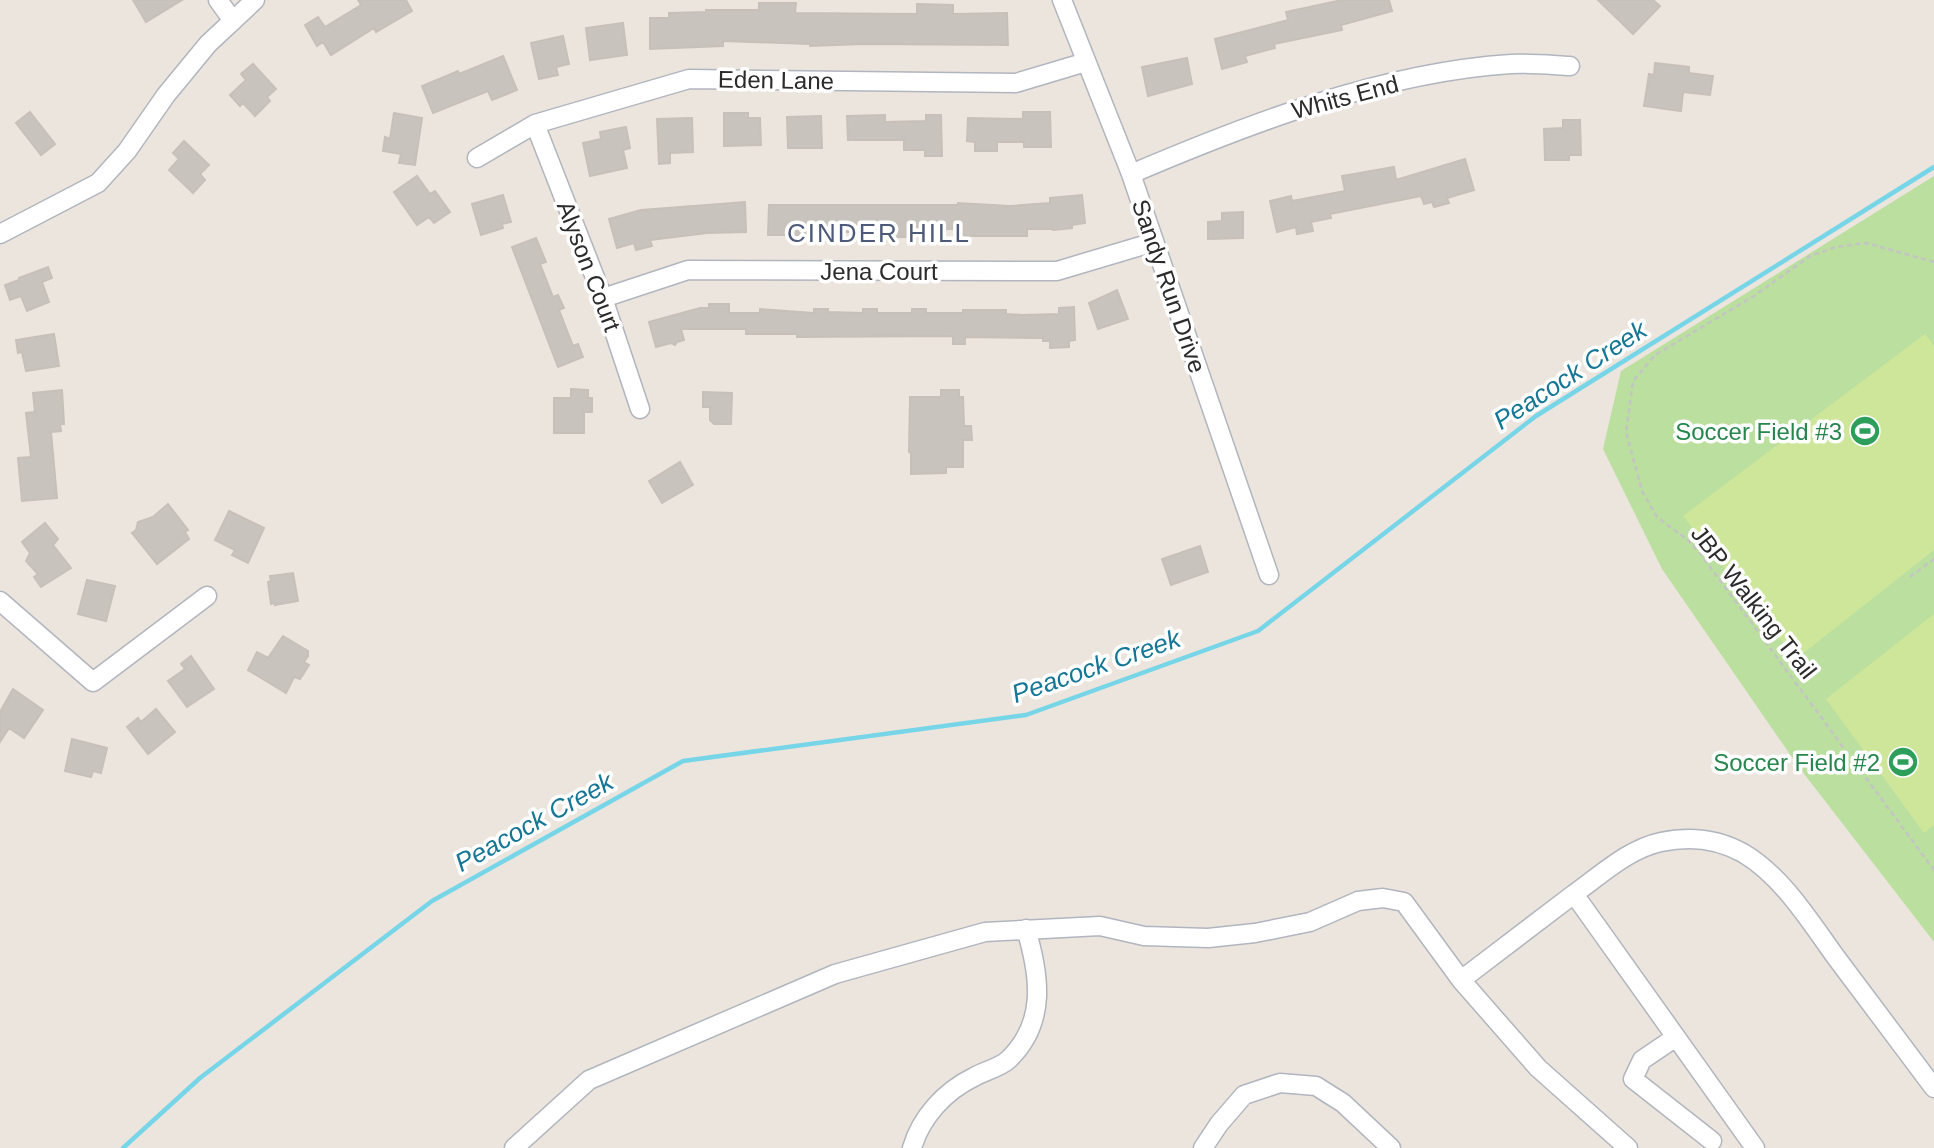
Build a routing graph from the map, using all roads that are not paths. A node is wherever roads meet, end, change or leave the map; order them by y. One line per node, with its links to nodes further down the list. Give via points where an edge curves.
1 (218, 0): 4 (street)
2 (255, 0): 4 (street)
3 (1062, 0): 5 (street, Sandy Run Drive)
4 (233, 21): 10 (street, via 208,44 98,183)
5 (1086, 62): 7 (street, Eden Lane, via 1016,83 689,79); 9 (street, Sandy Run Drive)
6 (1570, 66): 9 (street, Whits End, via 1465,68 1398,82 1220,136)
7 (535, 124): 8 (street, Eden Lane); 12 (street, Alyson Court)
8 (478, 158)
9 (1131, 174): 11 (street, Sandy Run Drive)
10 (0, 234)
11 (1154, 242): 12 (street, Jena Court, via 1057,271 688,270); 14 (street, Sandy Run Drive)
12 (603, 298): 13 (street, Alyson Court)
13 (640, 409)
14 (1269, 575)
15 (208, 596): 16 (street, via 93,682)
16 (0, 601)
17 (1574, 894): 19 (street); 20 (street); 21 (street, via 1638,850 1660,843 1688,839 1718,842 1744,854 1771,874 1804,914)
18 (1026, 929): 19 (street, via 1100,926 1144,936 1208,938 1310,922 1359,901 1383,898 1404,902); 23 (street, via 985,932 822,979 589,1080); 24 (street, via 1039,994 1028,1033 1007,1061 970,1078 938,1102 917,1131)
19 (1461, 980): 27 (street, via 1538,1068)
20 (1676, 1037): 22 (street, via 1643,1060 1633,1079); 28 (street)
21 (1934, 1088)
22 (1712, 1142)
23 (514, 1148)
24 (912, 1148)
25 (1203, 1148): 26 (street, via 1244,1095 1280,1083 1316,1086 1343,1103)
26 (1391, 1148)
27 (1628, 1148)
28 (1755, 1148)

